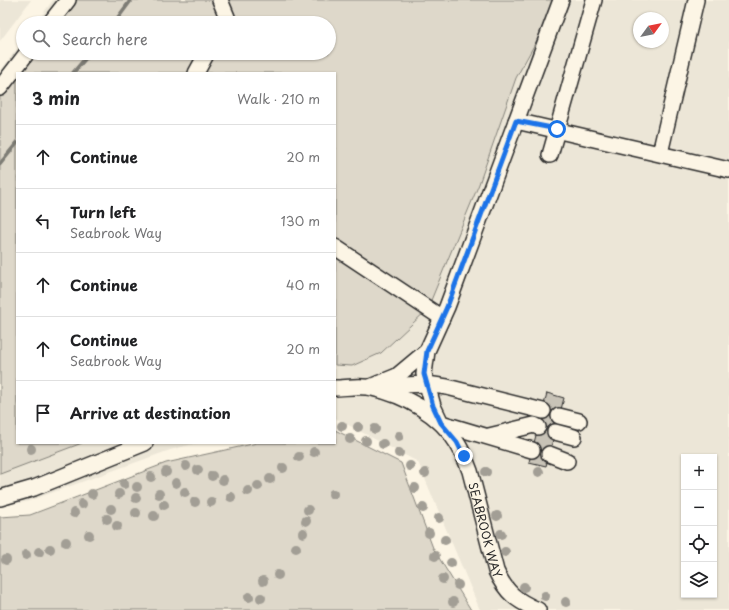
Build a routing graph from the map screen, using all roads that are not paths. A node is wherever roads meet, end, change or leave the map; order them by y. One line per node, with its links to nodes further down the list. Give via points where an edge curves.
1 (68, 0): 6 (street)
2 (220, 0): 7 (street)
3 (561, 0): 12 (street, SEABROOK WAY)
4 (594, 0): 13 (street)
5 (696, 0): 14 (street)
6 (55, 16)
7 (227, 16)
8 (22, 60): 11 (street)
9 (203, 60): 10 (street)
10 (197, 72)
11 (0, 88)
12 (516, 121): 13 (street); 18 (street, SEABROOK WAY)
13 (557, 129): 14 (street); 15 (street)
14 (660, 154): 16 (street)
15 (550, 155)
16 (729, 170)
17 (336, 248): 18 (street)
18 (442, 318): 19 (street, SEABROOK WAY)
19 (427, 351): 20 (street, via 424,374); 21 (street, SEABROOK WAY, via 397,376)
20 (427, 384): 21 (street); 23 (street); 26 (street)
21 (370, 387): 22 (street, SEABROOK WAY); 26 (street, SEABROOK WAY, via 402,398)
22 (336, 388)
23 (543, 411)
24 (559, 416): 25 (street)
25 (579, 421)
26 (441, 423): 29 (street); 36 (street, SEABROOK WAY, via 457,442 470,471 501,582 514,597)
27 (538, 427): 29 (street, via 534,425)
28 (555, 432): 30 (street)
29 (486, 437): 32 (street)
30 (574, 437)
31 (143, 444): 35 (street, via 34,488)
32 (532, 450)
33 (549, 454): 34 (street)
34 (567, 460)
35 (0, 498)
36 (538, 610)

